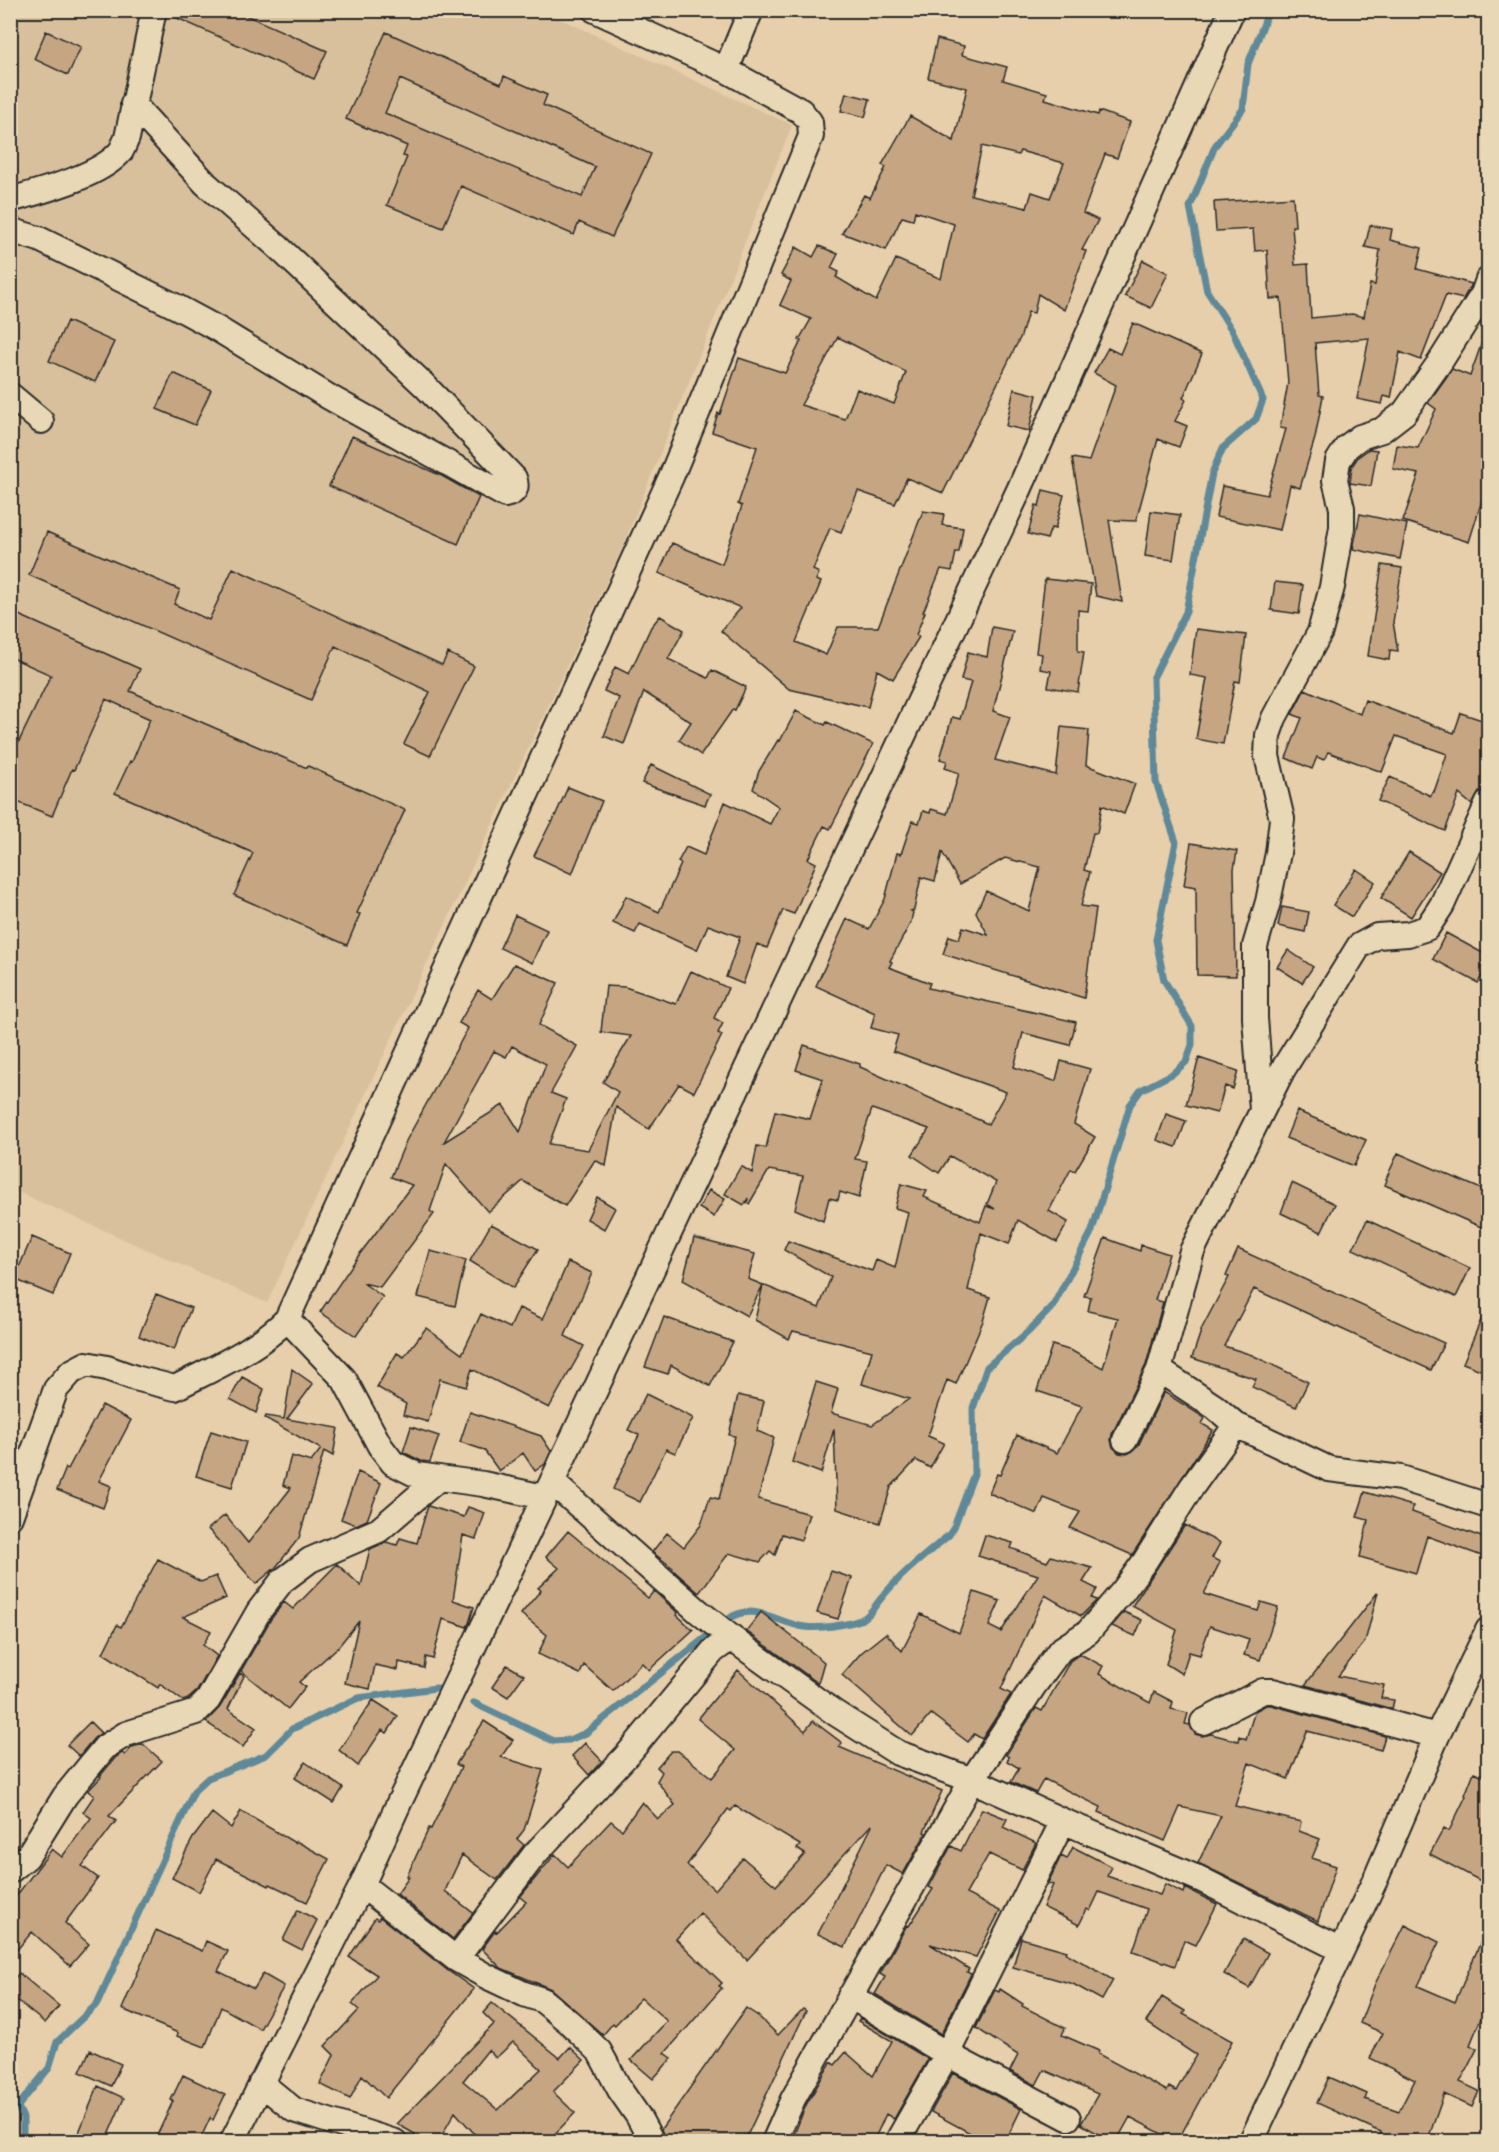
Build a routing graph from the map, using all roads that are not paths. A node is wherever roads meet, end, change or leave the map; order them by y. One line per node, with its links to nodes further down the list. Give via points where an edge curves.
1 (154, 10): 6 (street)
2 (595, 10): 5 (street)
3 (751, 10): 5 (street)
4 (1232, 10): 19 (street, via 1019,490)
5 (726, 70): 14 (street, via 801,111 810,122 811,136 671,477)
6 (133, 104): 7 (street, via 121,151 103,165 57,186); 8 (street, via 206,184 424,385 514,478 516,490 505,495 177,307 39,239)
7 (10, 200)
8 (10, 230)
9 (1488, 280): 13 (street, via 1483,294 1404,413 1382,430 1360,437 1338,461 1335,480 1342,527 1332,586 1320,632 1268,735 1267,756 1282,819 1268,903 1255,946 1255,1017)
10 (10, 395): 11 (street)
11 (41, 422)
12 (1488, 803): 13 (street, via 1442,905 1427,928 1377,936 1359,946)
13 (1262, 1110): 15 (street, via 1192,1251)
14 (287, 1319): 18 (street, via 345,1379 393,1463 417,1474); 21 (street, via 243,1352 175,1388 86,1364 71,1372 56,1389)
15 (1159, 1370): 16 (street); 17 (street)
16 (1236, 1425): 20 (street, via 1329,1469 1401,1478); 26 (street, via 1122,1591 1088,1632 1060,1650)
17 (1125, 1440)
18 (439, 1478): 19 (street); 28 (street, via 379,1530 310,1560 282,1581 259,1611 208,1700 196,1712 126,1734 105,1746 65,1796 27,1857)
19 (548, 1490): 23 (street); 29 (street)
20 (1488, 1506)
21 (10, 1517)
22 (1488, 1630): 25 (street)
23 (732, 1637): 26 (street, via 835,1713 898,1753); 31 (street, via 713,1651 627,1754 535,1854)
24 (1203, 1722): 25 (street, via 1263,1691 1273,1691)
25 (1437, 1736): 30 (street)
26 (972, 1780): 27 (street); 32 (street)
27 (1063, 1821): 30 (street, via 1202,1880); 33 (street)
28 (10, 1871)
29 (362, 1885): 31 (street); 34 (street)
30 (1342, 1950): 41 (street)
31 (456, 1959): 38 (street, via 524,1995 543,2000 569,2022 599,2051)
32 (850, 1996): 33 (street); 39 (street, via 793,2099)
33 (947, 2054): 35 (street); 40 (street)
34 (261, 2083): 36 (street); 37 (street, via 294,2110)
35 (1068, 2118)
36 (232, 2142)
37 (395, 2142)
38 (652, 2142)
39 (774, 2142)
40 (897, 2142)
41 (1251, 2142)

